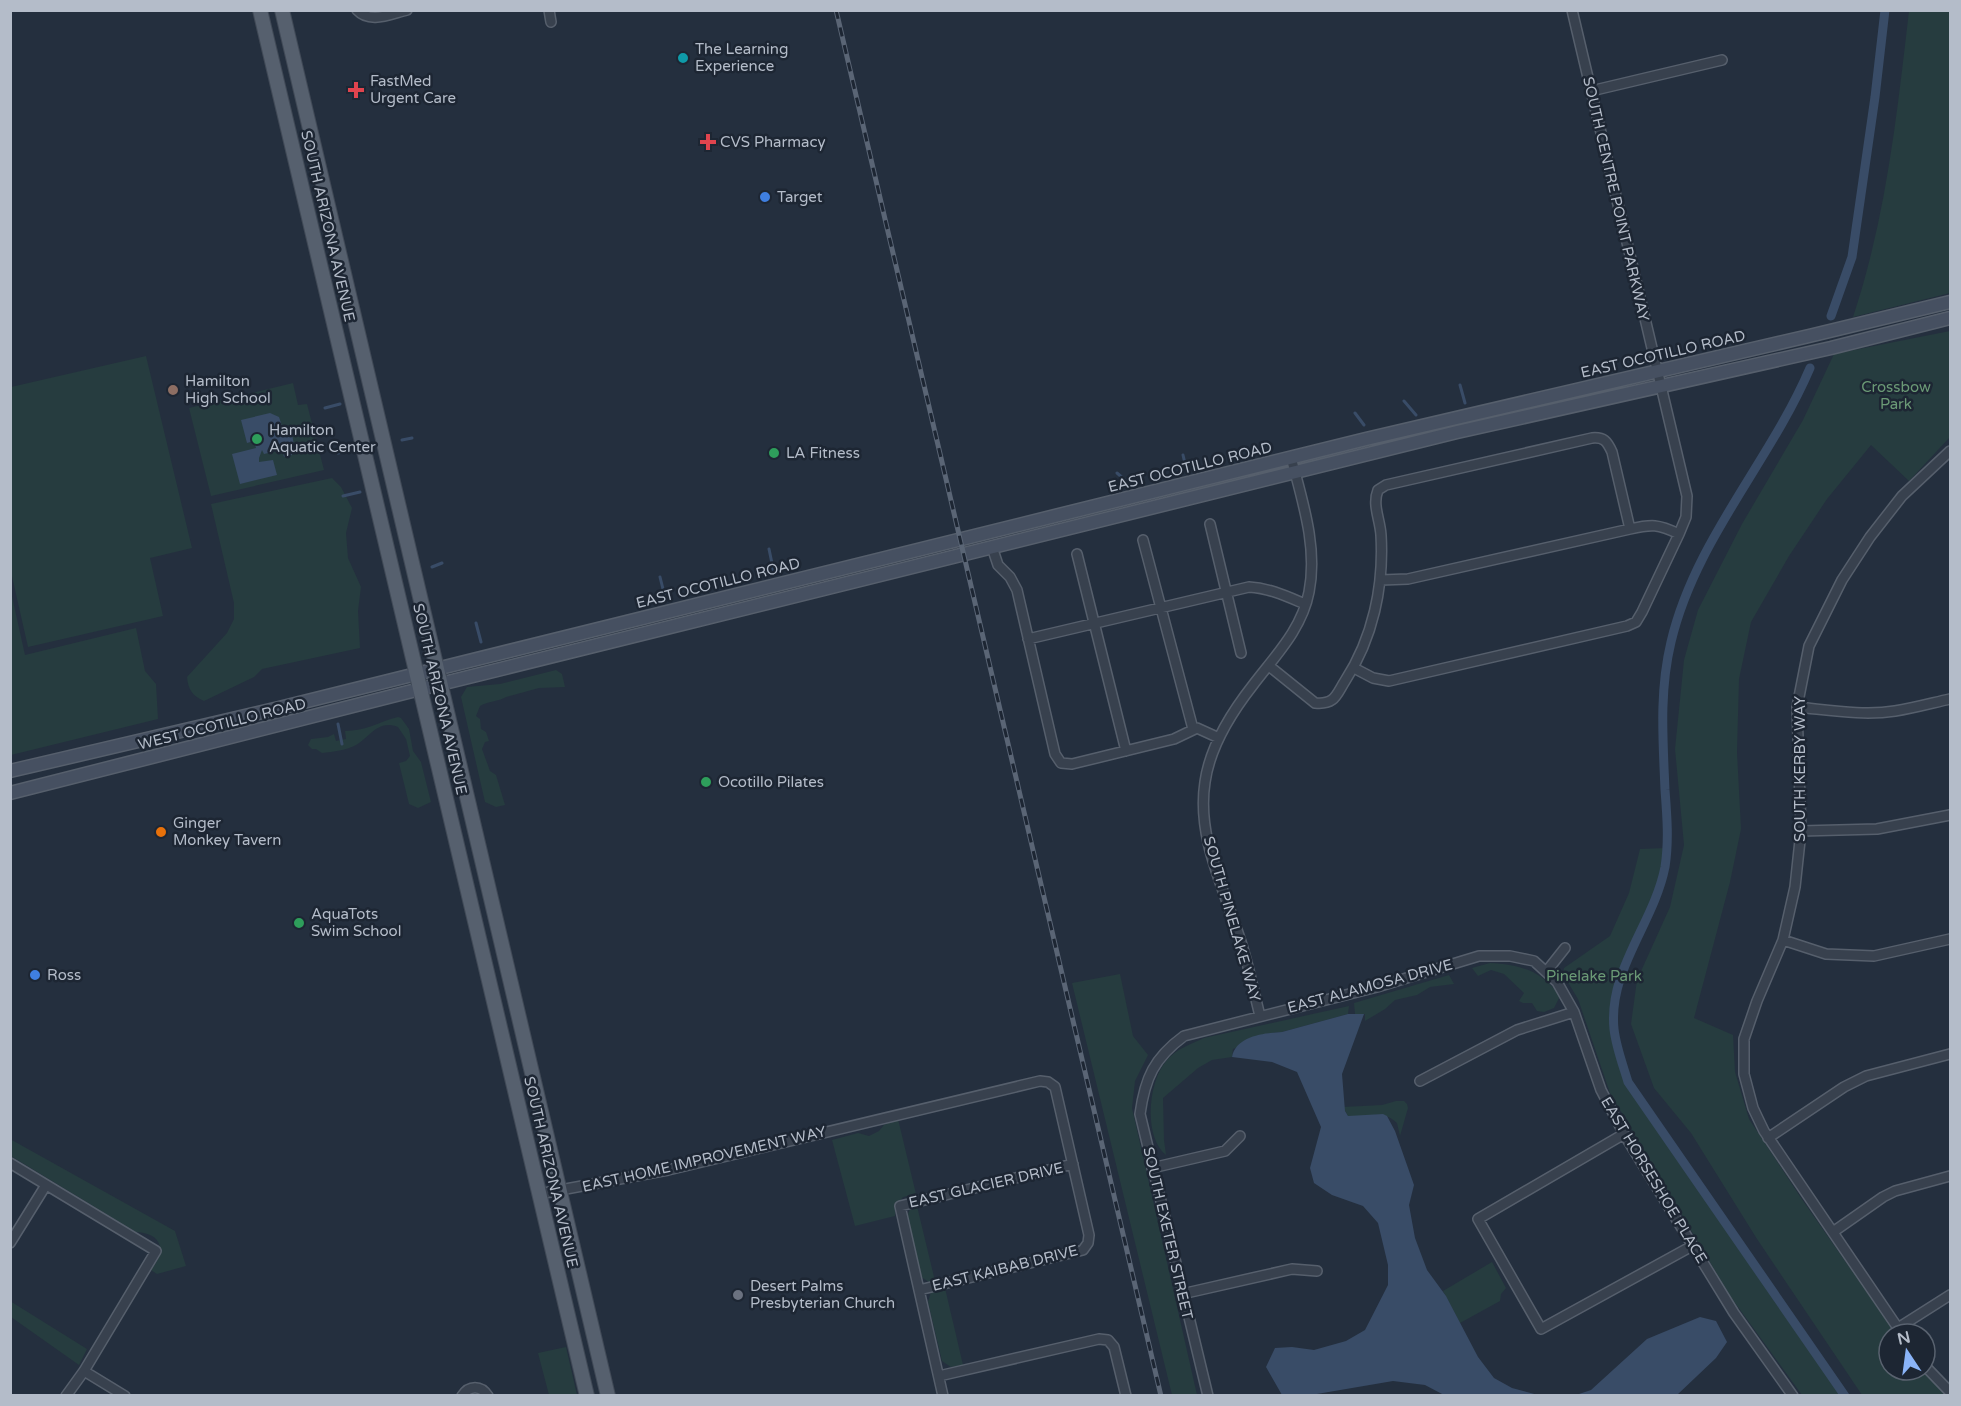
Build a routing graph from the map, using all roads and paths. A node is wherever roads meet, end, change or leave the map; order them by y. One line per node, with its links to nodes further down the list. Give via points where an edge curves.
1 (260, 10): 35 (main road, SOUTH ARIZONA AVENUE)
2 (282, 10): 33 (main road, SOUTH ARIZONA AVENUE)
3 (407, 10): 6 (street, via 372,18)
4 (549, 10): 7 (street)
5 (1572, 10): 9 (street, SOUTH CENTRE POINT PARKWAY)
6 (360, 13)
7 (551, 22)
8 (1722, 60): 9 (street)
9 (1591, 91): 12 (street, SOUTH CENTRE POINT PARKWAY)
10 (1950, 302): 12 (main road, EAST OCOTILLO ROAD)
11 (1950, 318): 13 (main road, EAST OCOTILLO ROAD)
12 (1657, 371): 13 (street, SOUTH CENTRE POINT PARKWAY); 15 (main road, EAST OCOTILLO ROAD)
13 (1660, 387): 16 (main road, EAST OCOTILLO ROAD); 19 (street, SOUTH CENTRE POINT PARKWAY, via 1687,495 1686,517)
14 (1950, 451): 39 (street, SOUTH KERBY WAY, via 1902,496 1852,564 1809,646)
15 (1291, 457): 16 (street, SOUTH PINELAKE WAY); 27 (main road, EAST OCOTILLO ROAD)
16 (1295, 473): 21 (main road, EAST OCOTILLO ROAD); 25 (street, SOUTH PINELAKE WAY, via 1310,543 1309,592)
17 (1210, 524): 24 (street)
18 (1630, 529): 19 (street, via 1649,524); 23 (street, via 1407,579); 23 (street, via 1612,452 1607,442 1592,438 1378,490 1375,497 1381,533)
19 (1679, 534): 34 (street, SOUTH CENTRE POINT PARKWAY, via 1642,612 1636,622 1627,626 1389,681)
20 (1143, 540): 26 (street)
21 (992, 547): 29 (main road, EAST OCOTILLO ROAD); 30 (street, via 998,565 1015,584)
22 (1077, 554): 28 (street)
23 (1381, 580): 34 (street, via 1371,625)
24 (1226, 591): 25 (street, via 1262,587); 26 (street); 31 (street)
25 (1305, 604): 32 (street, SOUTH PINELAKE WAY, via 1292,633)
26 (1160, 607): 28 (street); 40 (street)
27 (648, 615): 29 (main road); 33 (main road, EAST OCOTILLO ROAD)
28 (1095, 624): 30 (street); 42 (street)
29 (651, 631): 36 (main road, EAST OCOTILLO ROAD)
30 (1028, 639): 42 (street, via 1059,760 1067,765)
31 (1241, 653)
32 (1269, 666): 34 (street, via 1316,703 1324,704 1335,698); 41 (street, SOUTH PINELAKE WAY)
33 (438, 668): 35 (main road, WEST OCOTILLO ROAD); 36 (main road, SOUTH ARIZONA AVENUE)
34 (1354, 668)
35 (417, 674): 37 (main road, SOUTH ARIZONA AVENUE); 43 (main road, WEST OCOTILLO ROAD)
36 (441, 684): 37 (main road, WEST OCOTILLO ROAD); 65 (main road, SOUTH ARIZONA AVENUE)
37 (420, 689): 44 (main road, WEST OCOTILLO ROAD); 66 (main road, SOUTH ARIZONA AVENUE)
38 (1950, 699): 39 (street, via 1872,713)
39 (1797, 706): 46 (street, SOUTH KERBY WAY)
40 (1192, 729): 41 (street, via 1200,728); 42 (street, via 1174,739)
41 (1219, 738): 53 (street, SOUTH PINELAKE WAY, via 1205,782 1207,838 1242,945)
42 (1126, 751)
43 (10, 771)
44 (10, 793)
45 (1950, 815): 46 (street, via 1877,829)
46 (1802, 831): 48 (street, SOUTH KERBY WAY)
47 (1950, 939): 48 (street, via 1874,956 1826,954)
48 (1783, 940): 59 (street, SOUTH KERBY WAY, via 1744,1039 1744,1074 1753,1108)
49 (1565, 948): 51 (street)
50 (1534, 961): 51 (street, EAST HORSESHOE PLACE); 53 (street, EAST ALAMOSA DRIVE, via 1479,956)
51 (1546, 972): 52 (street, EAST HORSESHOE PLACE, via 1557,982)
52 (1574, 1012): 56 (street, via 1517,1030); 57 (street, EAST HORSESHOE PLACE, via 1601,1090)
53 (1260, 1016): 55 (street, EAST ALAMOSA DRIVE, via 1184,1036 1167,1048)
54 (1950, 1054): 59 (street, via 1866,1076)
55 (1151, 1070): 62 (street, SOUTH EXETER STREET, via 1140,1114)
56 (1420, 1081)
57 (1624, 1134): 69 (street, EAST HORSESHOE PLACE); 69 (street, via 1478,1219 1541,1329)
58 (1240, 1136): 62 (street, via 1225,1151)
59 (1768, 1138): 67 (street, SOUTH KERBY WAY)
60 (10, 1164): 64 (street)
61 (1073, 1164): 65 (street, EAST HOME IMPROVEMENT WAY, via 1055,1087 1041,1081 668,1170); 71 (street, EAST KAIBAB DRIVE, via 1089,1235 1083,1250); 71 (street, EAST GLACIER DRIVE, via 900,1206)
62 (1152, 1168): 72 (street, SOUTH EXETER STREET)
63 (1950, 1176): 67 (street, via 1895,1191)
64 (46, 1185): 68 (street); 76 (street, via 156,1251)
65 (560, 1190): 66 (street, EAST HOME IMPROVEMENT WAY); 83 (main road, SOUTH ARIZONA AVENUE)
66 (539, 1194): 82 (main road, SOUTH ARIZONA AVENUE)
67 (1833, 1232): 74 (street, SOUTH KERBY WAY)
68 (10, 1243)
69 (1692, 1246): 87 (street, EAST HORSESHOE PLACE)
70 (1317, 1271): 72 (street, via 1292,1269)
71 (919, 1290): 77 (street)
72 (1182, 1294): 86 (street, SOUTH EXETER STREET)
73 (1950, 1295): 75 (street)
74 (1894, 1322)
75 (1912, 1322)
76 (84, 1371): 78 (street); 79 (street)
77 (939, 1376): 84 (street); 85 (street, via 1108,1340 1114,1347)
78 (66, 1395)
79 (125, 1395)
80 (462, 1395): 81 (street, via 476,1387)
81 (488, 1395)
82 (587, 1395)
83 (608, 1395)
84 (944, 1395)
85 (1126, 1395)
86 (1208, 1395)
87 (1790, 1395)

